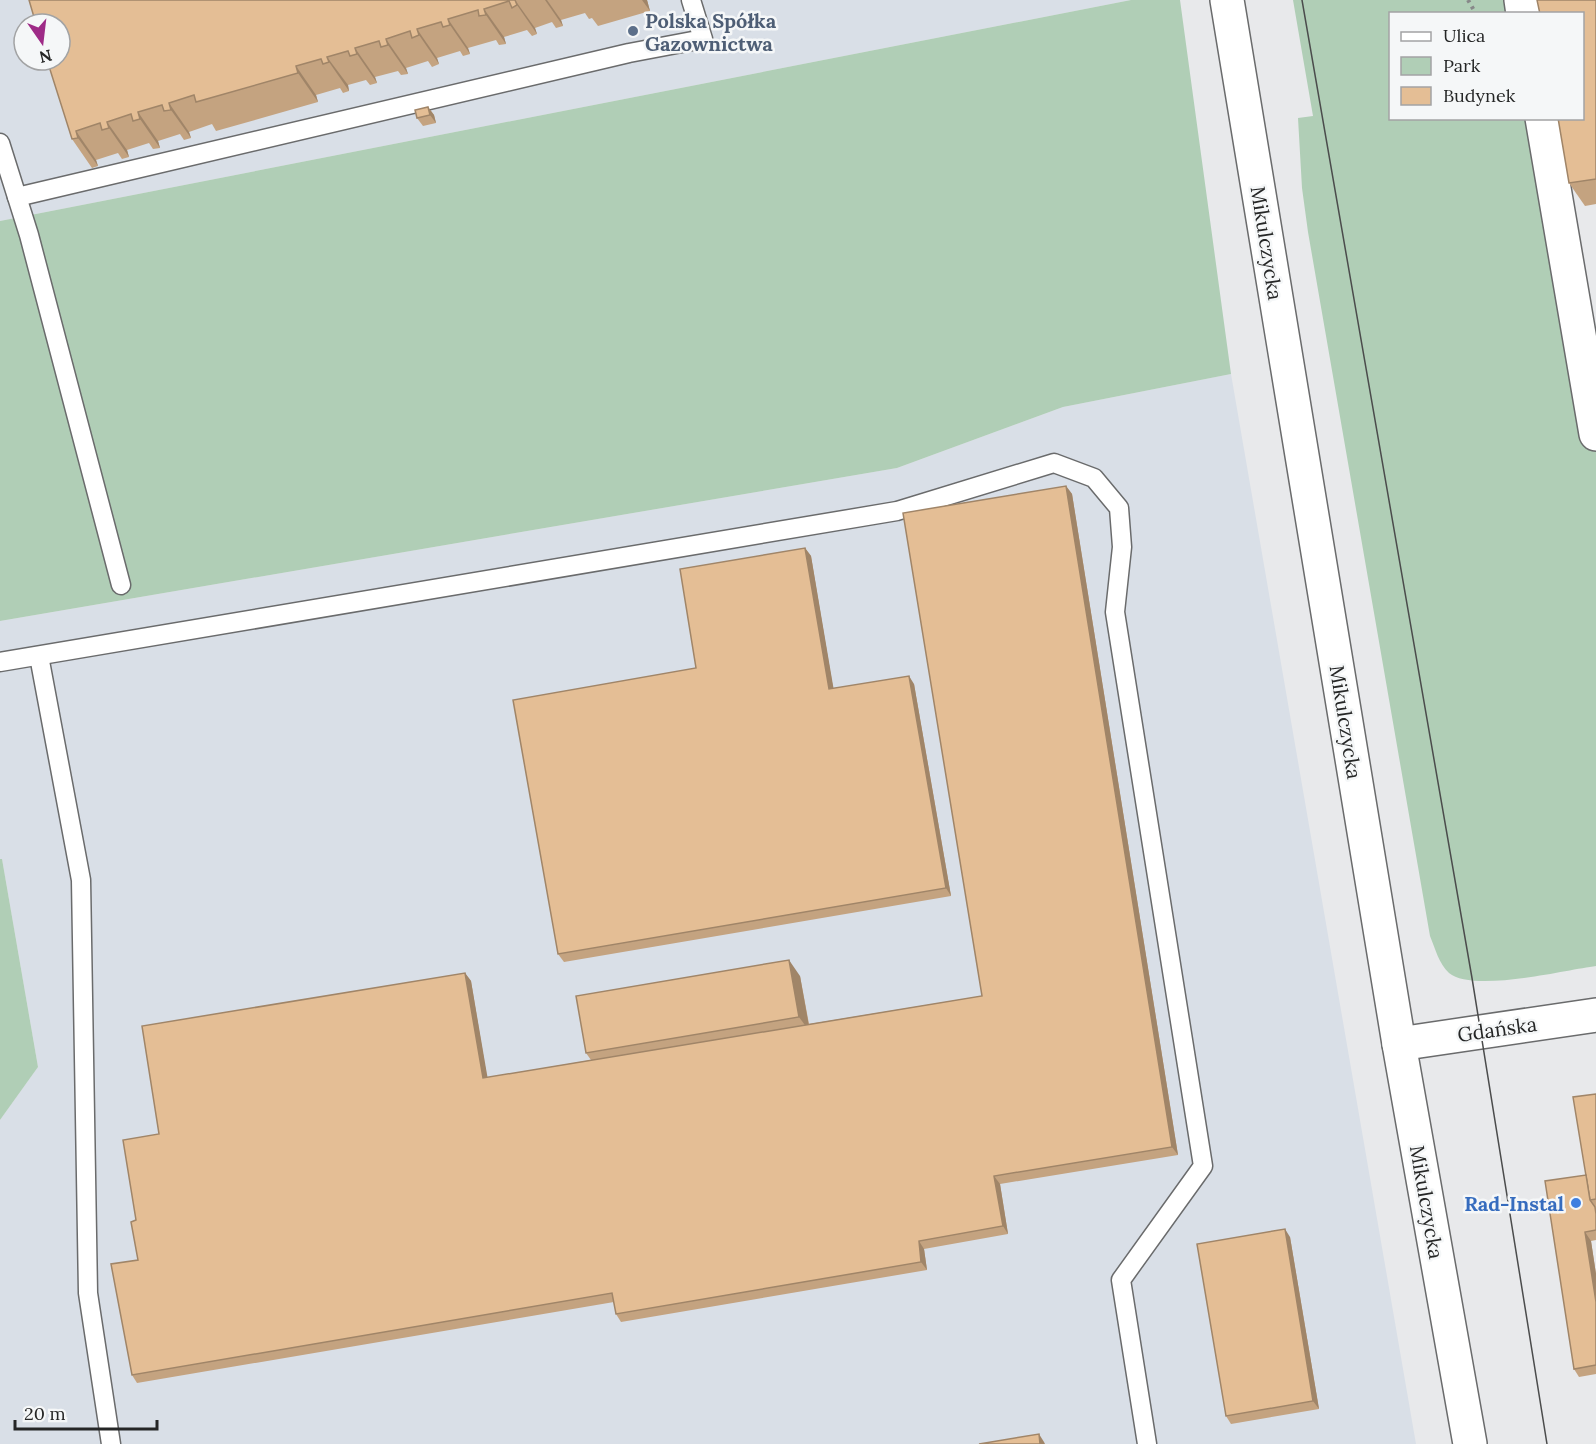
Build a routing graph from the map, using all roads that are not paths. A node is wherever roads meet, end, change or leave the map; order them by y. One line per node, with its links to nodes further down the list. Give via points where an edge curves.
1 (691, 0): 5 (lane, via 703,39)
2 (1227, 0): 11 (main road, Mikulczycka)
3 (1542, 120): 6 (main road)
4 (0, 143): 5 (lane)
5 (17, 197): 7 (lane)
6 (1596, 434)
7 (121, 585)
8 (39, 656): 9 (lane); 12 (lane, via 81,880 88,1293); 13 (lane, via 897,511 1054,463 1094,478 1119,508 1122,547 1115,612 1203,1166 1121,1280)
9 (0, 662)
10 (1596, 1015): 11 (main road, Gdańska)
11 (1399, 1044): 14 (main road, Mikulczycka)
12 (111, 1444)
13 (1147, 1444)
14 (1470, 1444)

